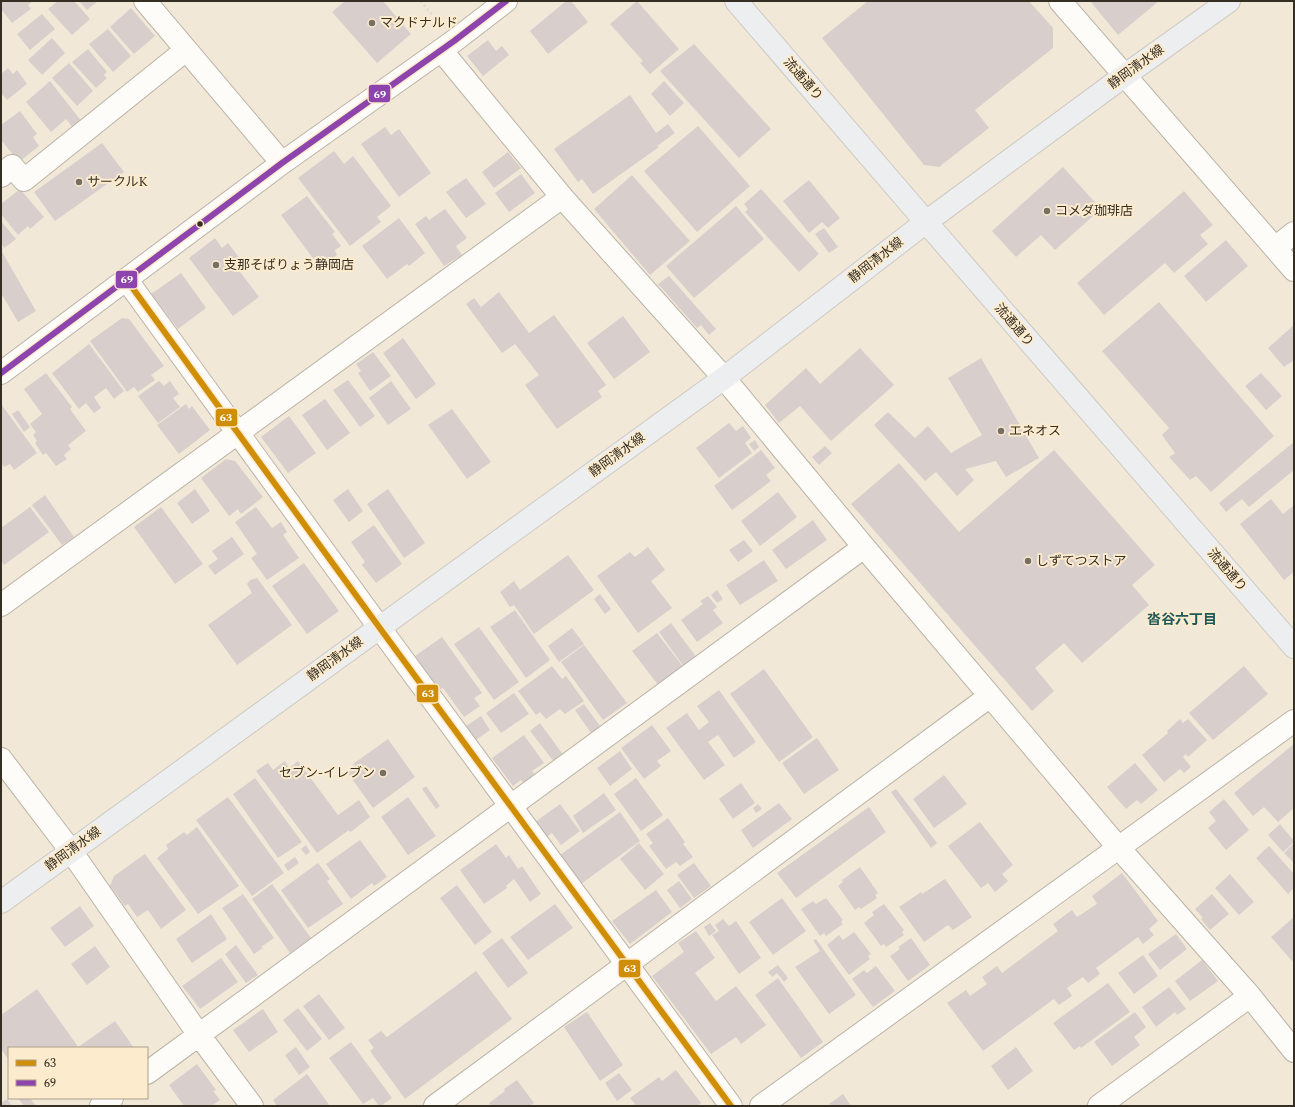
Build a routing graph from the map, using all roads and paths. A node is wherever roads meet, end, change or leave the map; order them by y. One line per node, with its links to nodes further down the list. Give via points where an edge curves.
1 (144, 1): 6 (street)
2 (506, 1): 7 (street)
3 (736, 1): 12 (main road, 流通通り)
4 (1060, 1): 8 (street)
5 (1229, 1): 8 (main road, 静岡清水線)
6 (186, 50): 9 (street); 10 (street, via 24,180)
7 (441, 50): 9 (street); 11 (street)
8 (1124, 76): 12 (main road, 静岡清水線); 14 (street)
9 (282, 163): 16 (street)
10 (5, 165)
11 (562, 197): 18 (street); 19 (street)
12 (926, 222): 18 (main road, 静岡清水線); 23 (main road, 流通通り)
13 (1294, 233): 14 (street)
14 (1275, 248): 15 (street)
15 (1294, 270)
16 (126, 279): 17 (street); 19 (street)
17 (1, 373)
18 (724, 378): 20 (street); 22 (main road, 静岡清水線)
19 (238, 432): 21 (street); 22 (street)
20 (864, 547): 24 (street); 27 (street)
21 (1, 605)
22 (379, 627): 27 (street); 29 (main road, 静岡清水線)
23 (1294, 647)
24 (990, 696): 28 (street); 31 (street)
25 (1294, 721): 28 (street)
26 (1, 758): 29 (street)
27 (511, 806): 31 (street); 33 (street)
28 (1118, 847): 32 (street); 41 (street)
29 (70, 851): 30 (main road, 静岡清水線); 33 (street)
30 (1, 902)
31 (627, 964): 39 (street); 40 (street)
32 (1250, 996): 34 (street); 42 (street)
33 (199, 1034): 35 (street); 38 (street)
34 (1294, 1050)
35 (148, 1072)
36 (111, 1099): 37 (street)
37 (101, 1106)
38 (252, 1106)
39 (435, 1106)
40 (731, 1106)
41 (761, 1106)
42 (1099, 1106)

